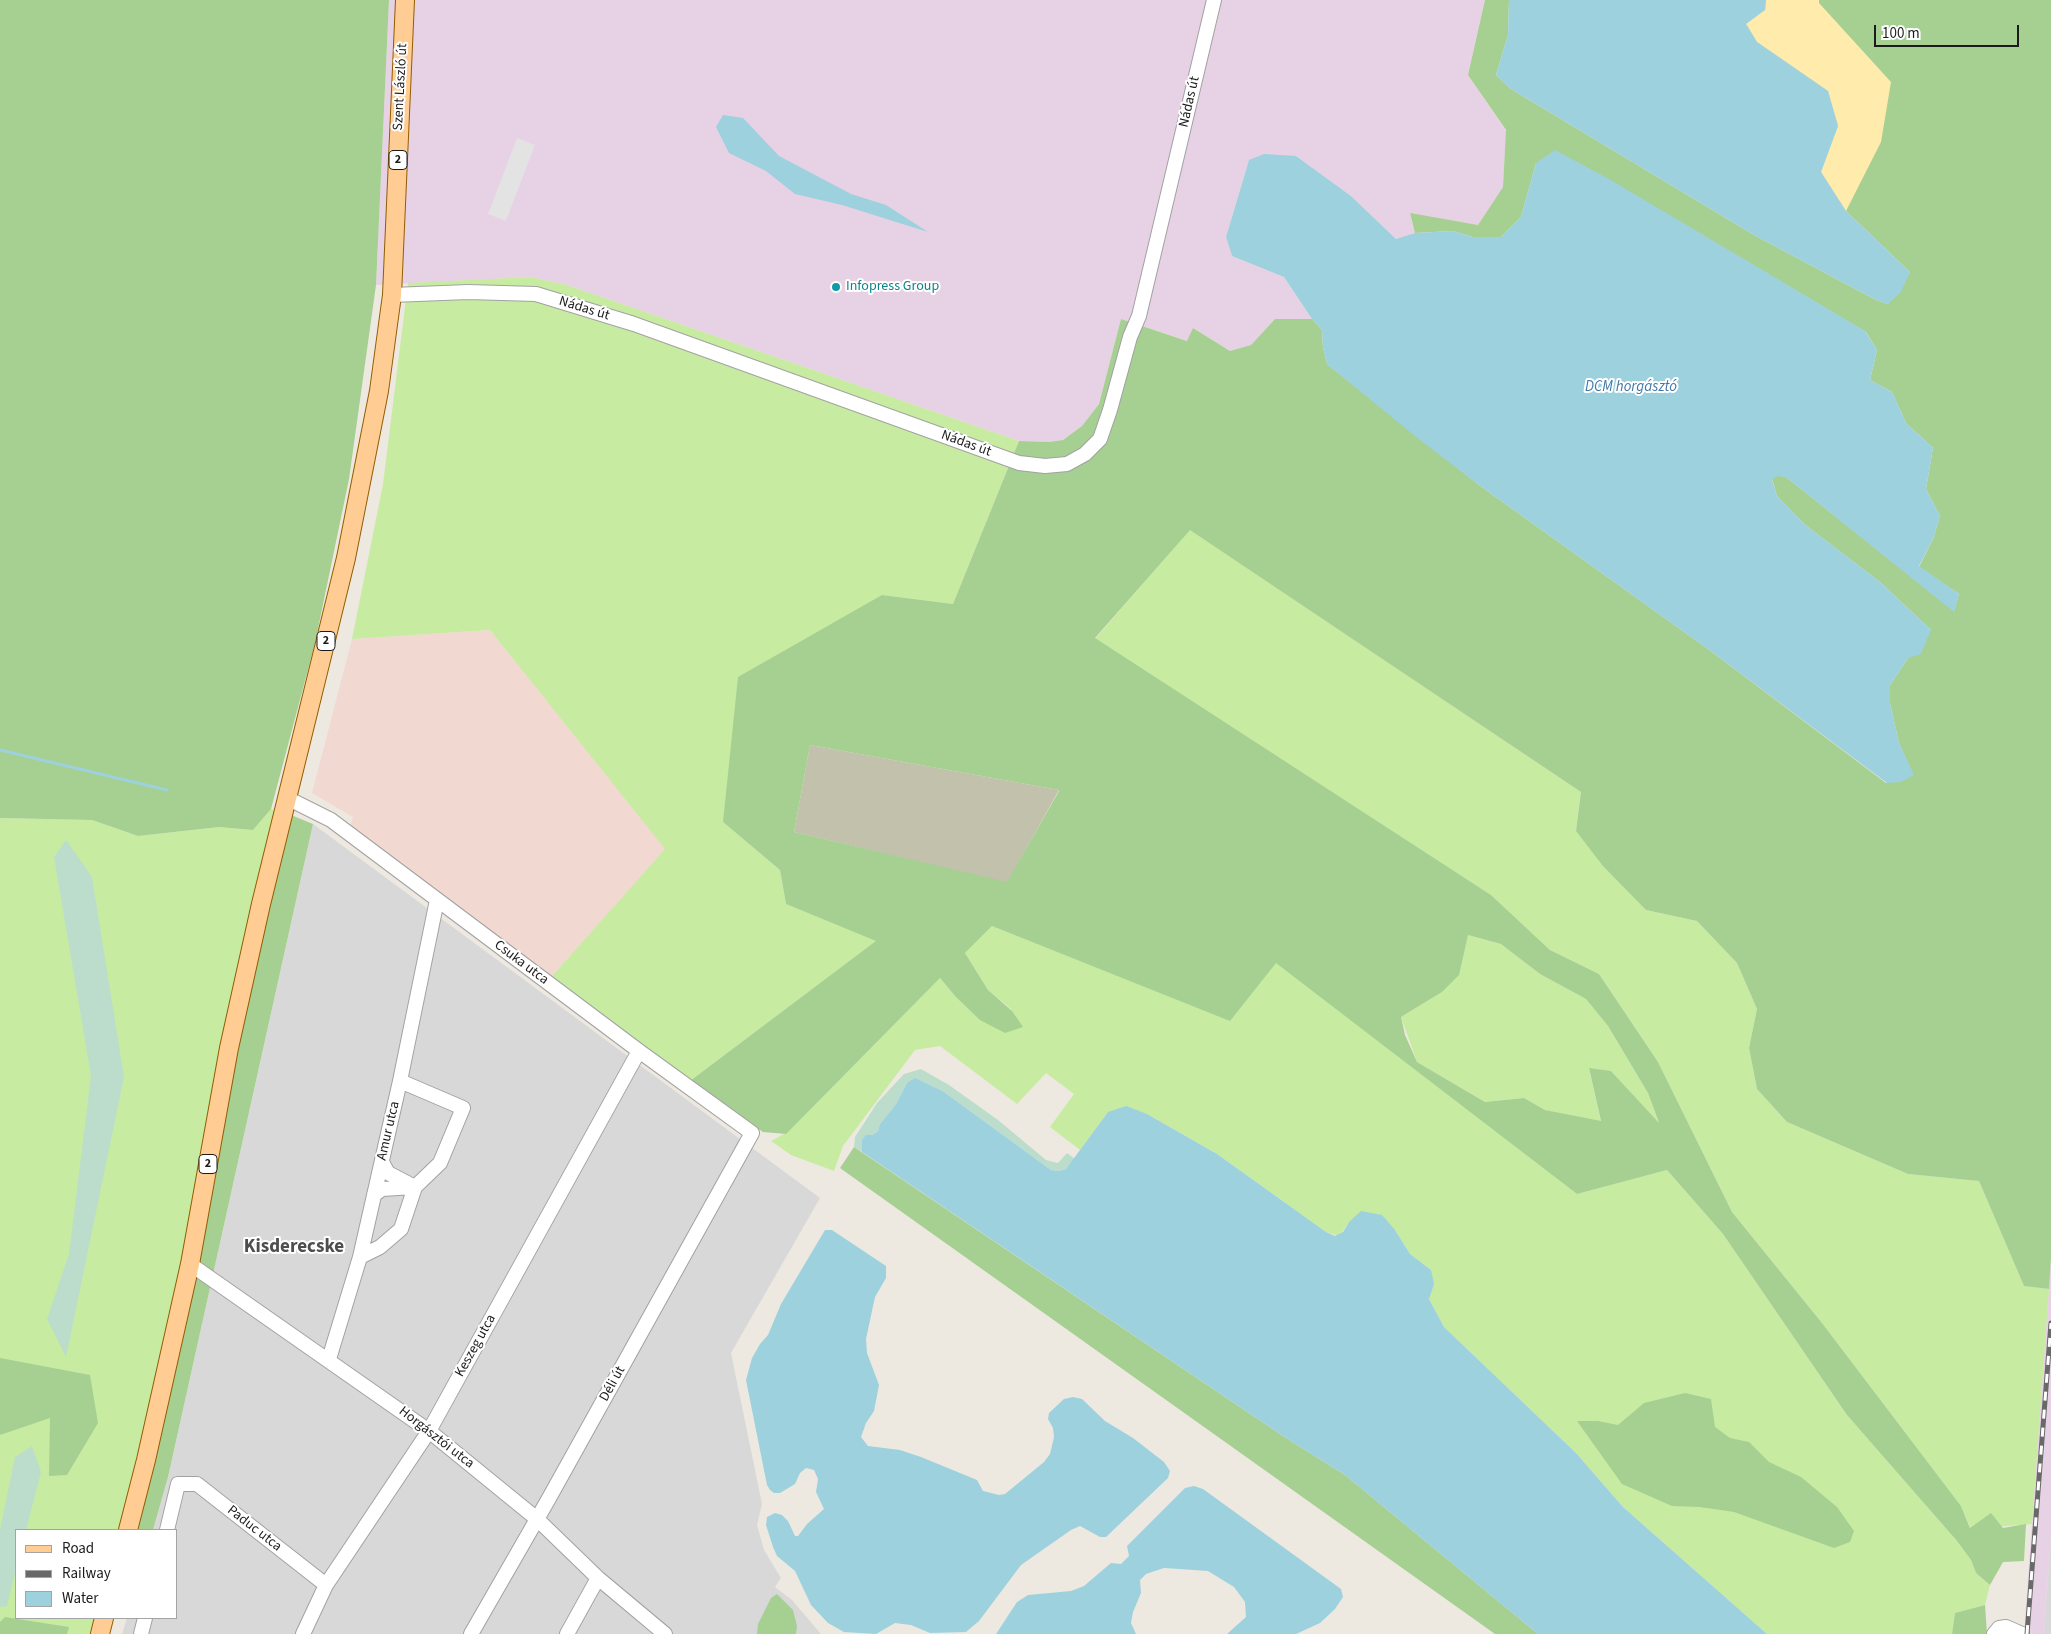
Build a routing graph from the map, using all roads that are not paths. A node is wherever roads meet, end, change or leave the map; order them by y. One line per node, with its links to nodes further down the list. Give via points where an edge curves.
1 (405, 0): 3 (main road, Szent László út / 2)
2 (1214, 0): 3 (street, Nádas út, via 1139,316 1110,410 1100,439 1085,454 1067,464 1020,463 634,324 536,294)
3 (392, 295): 4 (main road, 2, via 379,391 346,558)
4 (287, 798): 5 (street, Csuka utca, via 331,820); 13 (main road, 2, via 229,1048)
5 (437, 900): 6 (street, Csuka utca); 7 (street, Amur utca)
6 (639, 1051): 8 (street, Csuka utca); 15 (street, Keszeg utca)
7 (400, 1081): 9 (street, Amur utca); 10 (street, via 463,1108 440,1163)
8 (752, 1132): 16 (street, Déli út)
9 (382, 1162): 10 (street, via 388,1173); 11 (street, Amur utca)
10 (415, 1187): 11 (street, via 382,1189); 12 (street, via 401,1229)
11 (374, 1194): 12 (street, Amur utca)
12 (360, 1257): 14 (street, Amur utca)
13 (190, 1264): 14 (street, Horgásztói utca); 17 (main road, 2)
14 (329, 1359): 15 (street, Horgásztói utca)
15 (429, 1431): 16 (street, Horgásztói utca); 20 (street, Keszeg utca)
16 (537, 1519): 19 (street, Horgásztói utca); 26 (street, Déli út)
17 (128, 1529)
18 (167, 1529): 20 (street, Paduc utca, via 178,1484 197,1484)
19 (598, 1578): 27 (street); 28 (street, Horgásztói utca)
20 (326, 1585): 25 (street, Keszeg utca)
21 (104, 1619): 23 (main road)
22 (145, 1619): 24 (street)
23 (100, 1634)
24 (141, 1634)
25 (303, 1634)
26 (470, 1634)
27 (567, 1634)
28 (665, 1634)
29 (1994, 1634): 30 (street, via 2006,1626)
30 (2022, 1634)

